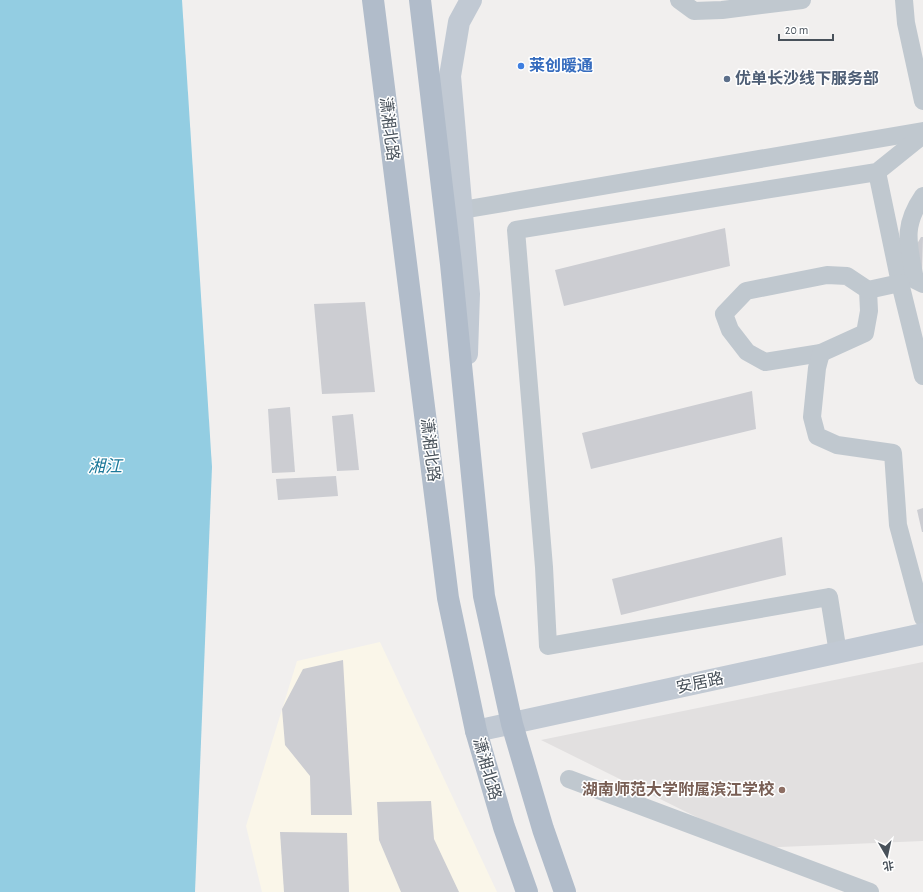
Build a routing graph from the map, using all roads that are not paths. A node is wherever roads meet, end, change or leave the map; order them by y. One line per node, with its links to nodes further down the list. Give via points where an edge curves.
1 (373, 0): 23 (main road, 潇湘北路, via 448,598)
2 (420, 0): 18 (main road)
3 (471, 0): 12 (main road, via 459,22 450,76)
4 (679, 0): 5 (street, via 694,11)
5 (802, 0)
6 (904, 0): 7 (street, via 906,23)
7 (923, 101)
8 (923, 131): 12 (street)
9 (923, 135): 10 (street)
10 (877, 172): 13 (street); 21 (street, via 516,230 548,646 829,598)
11 (920, 203): 14 (street, via 907,235 915,280)
12 (462, 210): 18 (main road, via 469,294)
13 (900, 283): 15 (street); 17 (street)
14 (923, 284)
15 (868, 290): 16 (street, via 869,311 865,333); 16 (street, via 847,276 827,275 787,281 746,290 724,314 730,330 747,352 765,362)
16 (821, 353): 19 (street, via 812,417 817,436 837,445 893,453 898,525)
17 (923, 376)
18 (464, 397): 22 (main road, via 484,596)
19 (923, 618)
20 (923, 634): 21 (main road, 安居路)
21 (838, 653): 22 (main road, 安居路)
22 (512, 724): 23 (main road, 安居路); 26 (main road, via 543,829)
23 (476, 731): 25 (main road, 潇湘北路, via 504,827)
24 (568, 779): 27 (street)
25 (527, 892)
26 (565, 892)
27 (870, 892)

